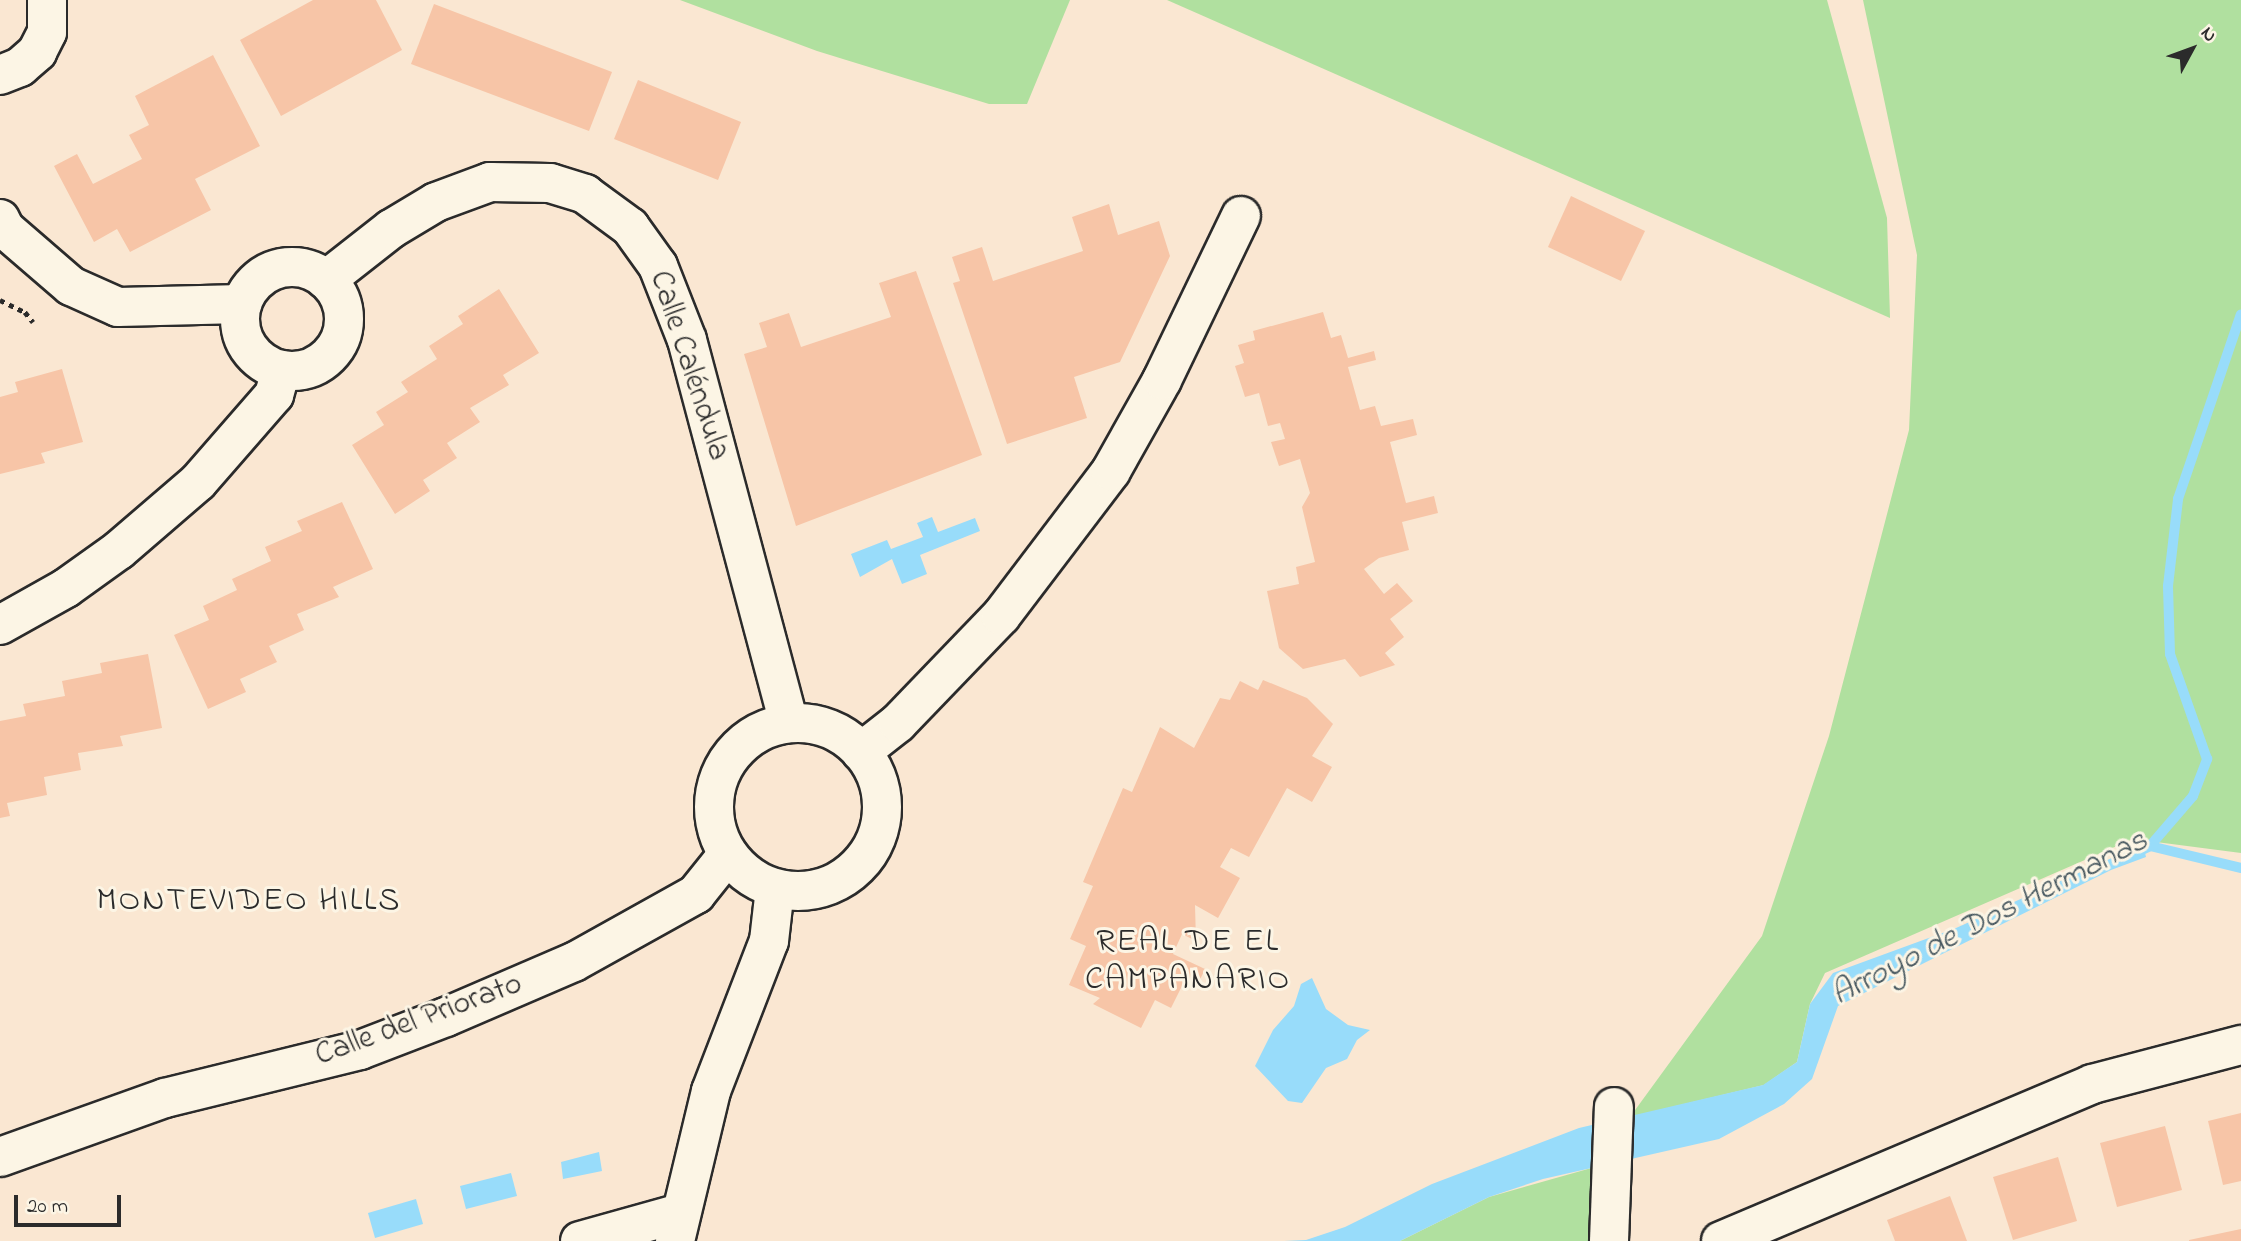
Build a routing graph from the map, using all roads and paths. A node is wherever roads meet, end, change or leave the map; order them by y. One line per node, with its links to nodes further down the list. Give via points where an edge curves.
1 (47, 0): 2 (street, via 47,32 37,52 20,67)
2 (0, 75)
3 (1241, 216): 12 (street, via 1162,380 1111,471 1001,616 898,723)
4 (0, 219): 7 (street, via 23,246 71,286 118,307)
5 (326, 280): 7 (street, via 298,267 277,269 252,286); 9 (street, via 340,300 341,336 318,364); 11 (street, Calle Caléndula, via 424,209 489,182 550,183 586,194 630,227 658,266 687,340)
6 (0, 300): 8 (path, via 25,312)
7 (242, 304): 9 (street, via 240,320 246,344 263,362)
8 (33, 322)
9 (281, 370): 10 (street, via 274,395 198,482 119,550 66,588)
10 (0, 625)
11 (789, 723): 12 (street, via 829,729); 13 (street, via 752,736 726,763 714,800 719,838)
12 (861, 752): 14 (street, via 880,790 878,833 869,852 855,869 818,889)
13 (728, 855): 14 (street, via 741,869); 17 (street, Calle del Priorato, via 696,894 574,962 446,1017 360,1050 165,1098)
14 (775, 888): 18 (street, via 769,941 711,1091)
15 (2241, 1045): 21 (street, via 2092,1084)
16 (1614, 1107): 20 (street)
17 (0, 1157)
18 (678, 1227): 19 (street)
19 (580, 1241)
20 (1609, 1241)
21 (1721, 1241)

